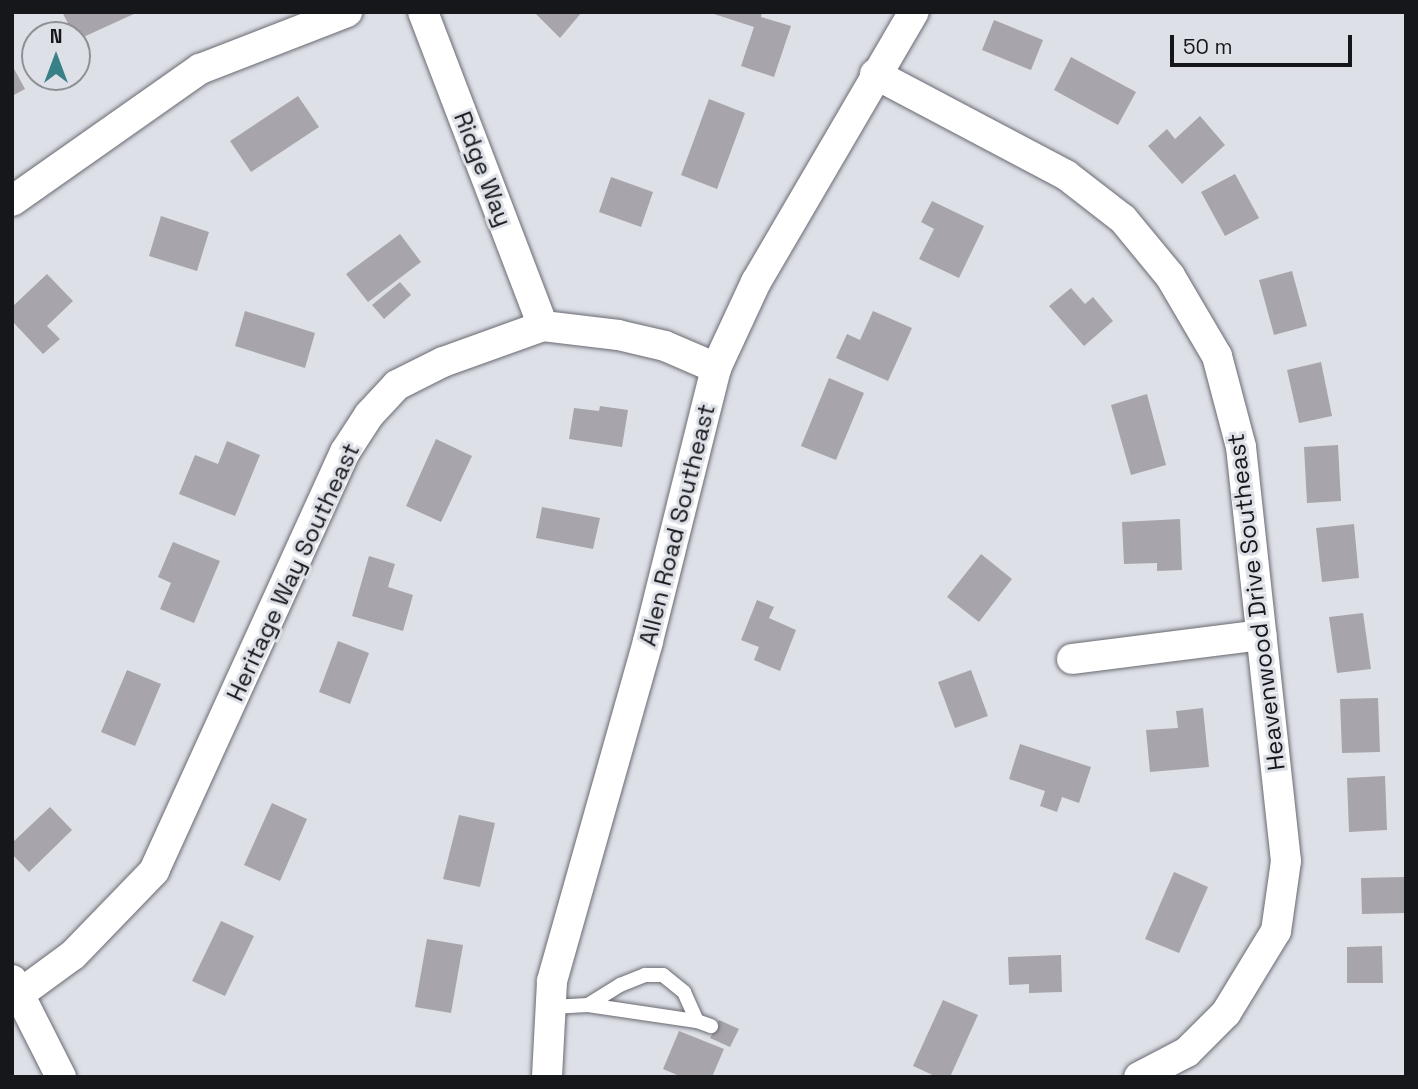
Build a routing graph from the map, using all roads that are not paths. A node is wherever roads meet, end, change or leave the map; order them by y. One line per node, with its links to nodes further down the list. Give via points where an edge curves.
1 (347, 12): 5 (street, via 200,69)
2 (423, 12): 6 (street, Ridge Way)
3 (914, 12): 4 (street, Allen Road Southeast)
4 (875, 74): 7 (street, Allen Road Southeast, via 756,282); 8 (street, Heavenwood Drive Southeast, via 1066,175 1123,219 1170,276 1217,356 1241,447)
5 (12, 201)
6 (543, 327): 7 (street, Heritage Way Southeast, via 618,335 665,346); 10 (street, Heritage Way Southeast, via 397,385 369,415 345,452 153,871 73,955)
7 (716, 368): 12 (street, Allen Road Southeast, via 648,640 552,981)
8 (1261, 635): 9 (street); 15 (street, Heavenwood Drive Southeast, via 1286,861 1276,931 1226,1013 1187,1052)
9 (1072, 659)
10 (17, 987): 13 (street)
11 (588, 1005): 11 (lane, via 645,975 663,975 684,992 704,1023); 12 (lane)
12 (551, 1007): 14 (street, Allen Road Southeast)
13 (61, 1077)
14 (547, 1077)
15 (1139, 1077)

